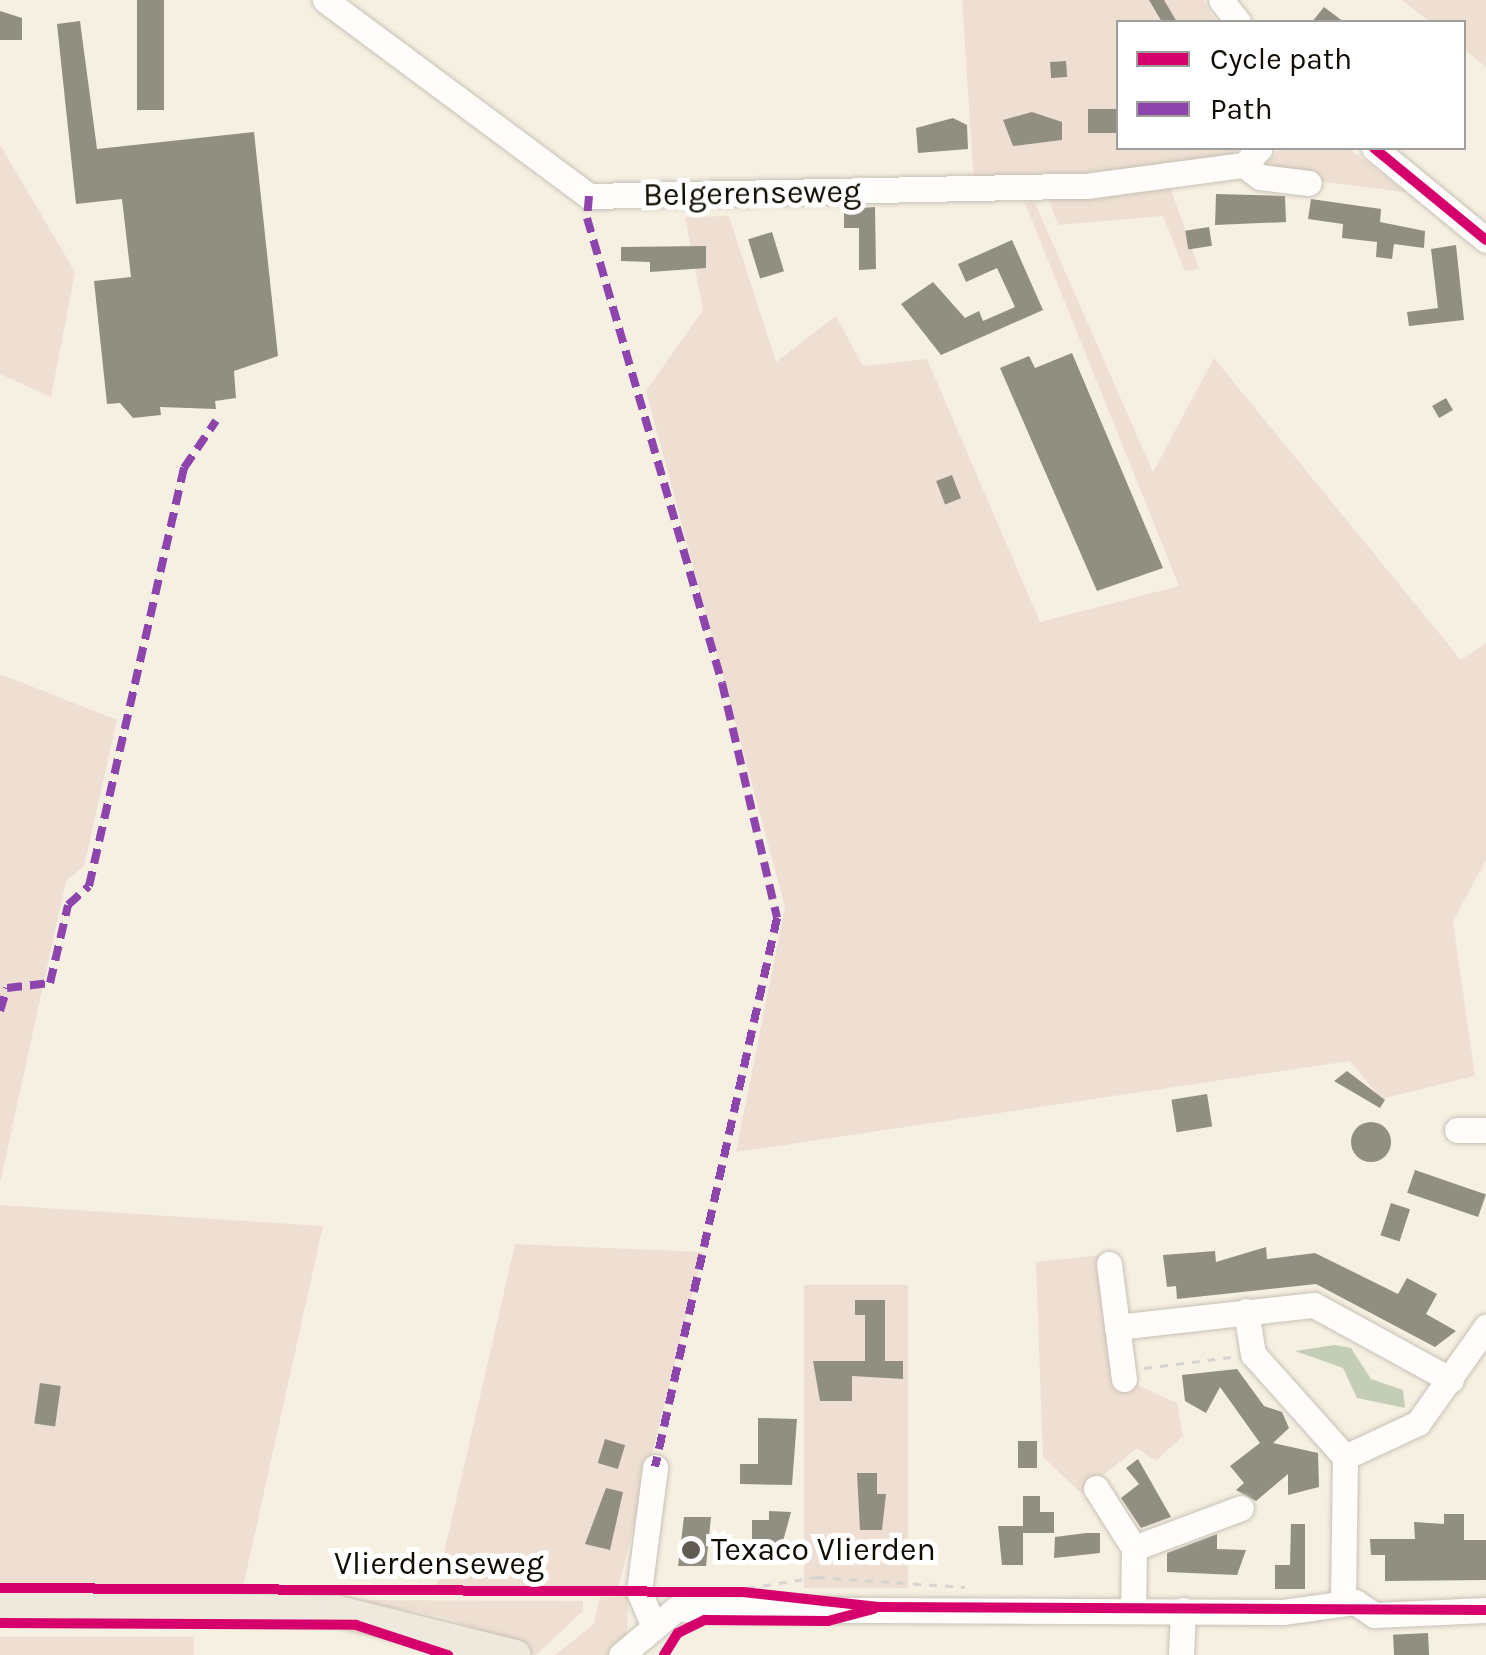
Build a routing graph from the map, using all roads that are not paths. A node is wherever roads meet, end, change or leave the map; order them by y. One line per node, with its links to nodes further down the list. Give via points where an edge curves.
1 (325, 0): 5 (street, Belgerenseweg, via 589,196 1086,186)
2 (1221, 0): 3 (street)
3 (1236, 20)
4 (1376, 150): 7 (street)
5 (1252, 156): 6 (street, Belgerenseweg, via 1260,177)
6 (1309, 182)
7 (1486, 240)
8 (1457, 1130): 9 (street)
9 (1486, 1130)
10 (1109, 1264): 12 (street)
11 (1246, 1311): 12 (street); 15 (street, via 1314,1305); 16 (street, via 1252,1354)
12 (1117, 1327): 14 (street)
13 (1486, 1327): 15 (street)
14 (1124, 1375)
15 (1451, 1380): 16 (street, via 1418,1423)
16 (1346, 1456): 21 (street)
17 (655, 1467): 26 (street, via 639,1591)
18 (1096, 1488): 20 (street)
19 (1241, 1508): 20 (street)
20 (1134, 1548): 25 (street)
21 (1343, 1602): 23 (street); 24 (street, via 1374,1614)
22 (0, 1605): 27 (main road, Vlierdenseweg, via 338,1611)
23 (1183, 1610): 25 (street); 31 (street)
24 (1486, 1610)
25 (1132, 1611): 26 (street, via 724,1608 676,1610)
26 (652, 1622): 29 (street); 30 (street)
27 (480, 1649): 28 (main road, Vlierdenseweg)
28 (516, 1655)
29 (622, 1655)
30 (643, 1655)
31 (1181, 1655)

